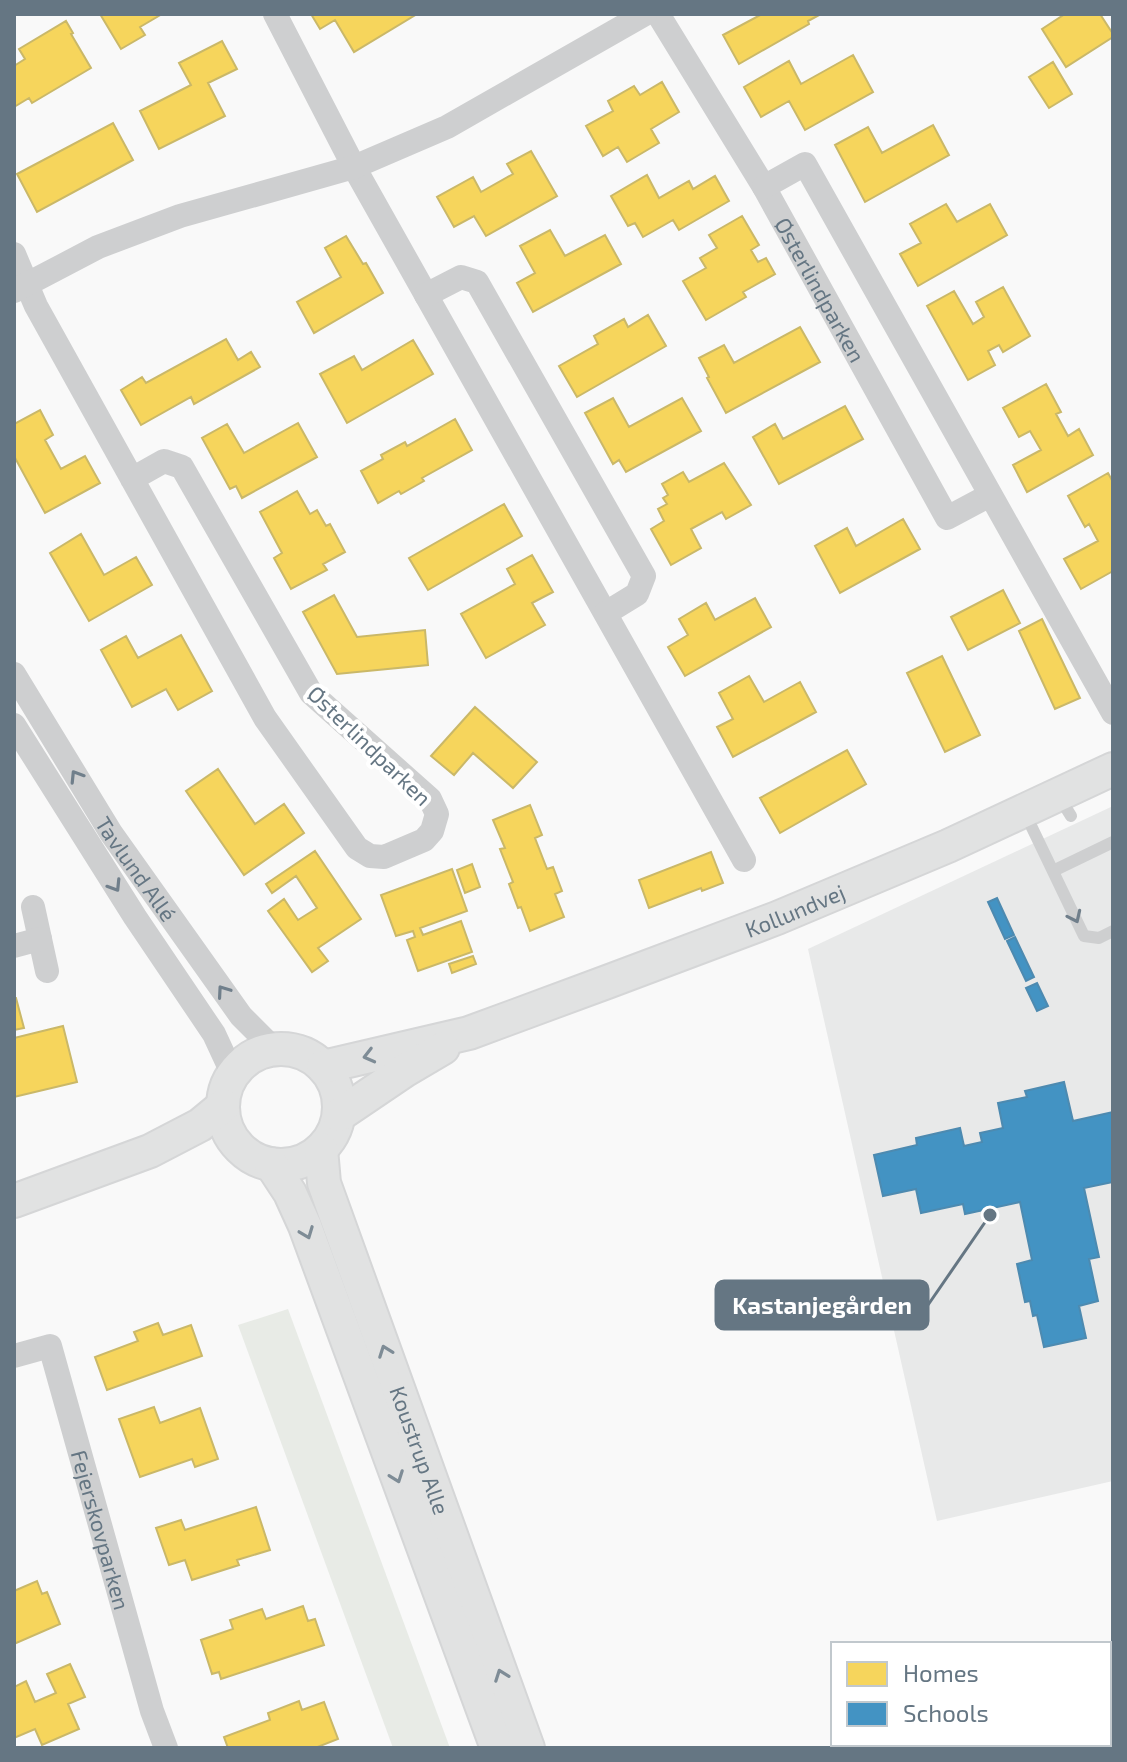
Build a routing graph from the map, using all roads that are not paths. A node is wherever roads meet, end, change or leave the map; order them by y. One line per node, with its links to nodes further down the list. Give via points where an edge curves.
1 (275, 14): 4 (street)
2 (645, 14): 4 (street, via 447,127)
3 (658, 14): 5 (street, Østerlindparken)
4 (354, 167): 7 (street, via 180,216 98,247); 8 (street)
5 (764, 187): 10 (street, via 805,164); 10 (street, Østerlindparken, via 947,518)
6 (14, 254): 7 (street, Østerlindparken)
7 (20, 288): 9 (street, Østerlindparken, via 36,306)
8 (426, 295): 11 (street); 11 (street, via 461,277 477,282 644,576 637,594)
9 (132, 479): 9 (street, Østerlindparken, via 265,718 357,848 384,857 424,840 437,814 430,799 311,693 182,467 164,461)
10 (990, 495): 13 (street)
11 (606, 613): 18 (street)
12 (17, 687): 26 (street, Tavlund Allé, one-way to 12, via 241,1016 111,833)
13 (1113, 713)
14 (14, 725): 28 (street, Tavlund Allé, one-way to 28, via 214,1034)
15 (1113, 769): 16 (street, Kollundvej, via 1064,806)
16 (1024, 811): 19 (lane); 25 (street, Kollundvej, via 777,918)
17 (1113, 842): 19 (lane)
18 (744, 860)
19 (1053, 871): 21 (lane, one-way to 21, via 1084,936 1099,938)
20 (33, 907): 22 (street)
21 (1113, 931)
22 (40, 939): 23 (street); 24 (street)
23 (14, 946)
24 (47, 971)
25 (469, 1033): 27 (street, Kollundvej, one-way to 27); 30 (street, Kollundvej)
26 (274, 1049): 27 (street, via 301,1052); 28 (street, via 244,1062)
27 (323, 1067): 30 (street, via 333,1081)
28 (233, 1075): 29 (street)
29 (223, 1106): 31 (street); 33 (street, via 200,1125)
30 (339, 1115): 32 (street)
31 (238, 1146): 33 (street); 34 (street)
32 (321, 1149): 34 (street, via 289,1165); 39 (street, Koustrup Alle, one-way to 32, via 324,1183)
33 (150, 1151): 35 (street)
34 (271, 1164): 38 (street, Koustrup Alle, one-way to 38, via 305,1226)
35 (14, 1201)
36 (14, 1356): 37 (street, Fejerskovparken, via 50,1346)
37 (166, 1748)
38 (497, 1748)
39 (528, 1748)

